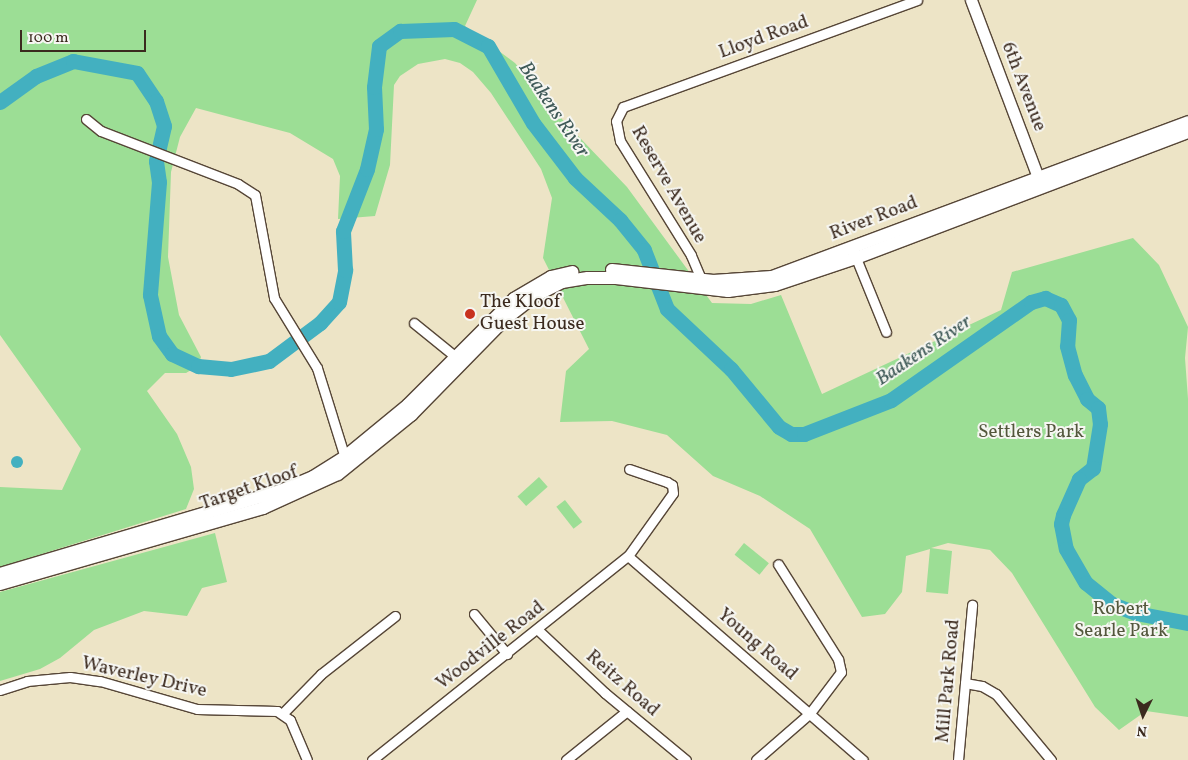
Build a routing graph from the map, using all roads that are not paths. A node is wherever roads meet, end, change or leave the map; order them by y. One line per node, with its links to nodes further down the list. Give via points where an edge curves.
1 (917, 0): 3 (street, Lloyd Road)
2 (971, 0): 7 (street, 6th Avenue)
3 (622, 107): 10 (street, Reserve Avenue, via 616,121 620,141 691,255)
4 (86, 119): 14 (street, via 101,131 242,186 255,195 274,298 308,350 321,378)
5 (1188, 122): 7 (main road, River Road)
6 (1188, 132): 7 (main road, River Road)
7 (1040, 182): 8 (main road, River Road)
8 (854, 253): 10 (main road, River Road, via 752,290); 12 (street)
9 (562, 278): 10 (main road, River Road); 13 (main road, Target Kloof, via 529,288 514,299); 14 (main road, Target Kloof, via 504,320 419,408)
10 (698, 282)
11 (414, 323): 13 (street)
12 (886, 332)
13 (457, 358): 14 (main road, Target Kloof)
14 (347, 461): 16 (main road, Target Kloof, via 289,499)
15 (629, 469): 17 (street, Woodville Road, via 667,482 673,493)
16 (222, 514): 19 (main road, Target Kloof); 20 (main road, Target Kloof)
17 (628, 556): 24 (street, Woodville Road); 30 (street, Young Road)
18 (778, 564): 30 (street, via 840,664 840,675)
19 (0, 574)
20 (0, 584)
21 (972, 605): 26 (street, Mill Park Road)
22 (474, 614): 25 (street)
23 (395, 616): 29 (street, via 321,674)
24 (538, 630): 25 (street, Woodville Road); 28 (street, Reitz Road)
25 (507, 654): 32 (street, Woodville Road)
26 (965, 683): 37 (street, Mill Park Road); 38 (street, via 982,686 996,694)
27 (0, 690): 29 (street, Waverley Drive, via 14,683 77,678 100,681 197,709)
28 (627, 711): 33 (street); 34 (street, Reitz Road)
29 (283, 713): 31 (street, via 292,724)
30 (810, 713): 35 (street); 36 (street, Young Road)
31 (307, 760)
32 (372, 760)
33 (566, 760)
34 (686, 760)
35 (756, 760)
36 (863, 760)
37 (958, 760)
38 (1051, 760)

